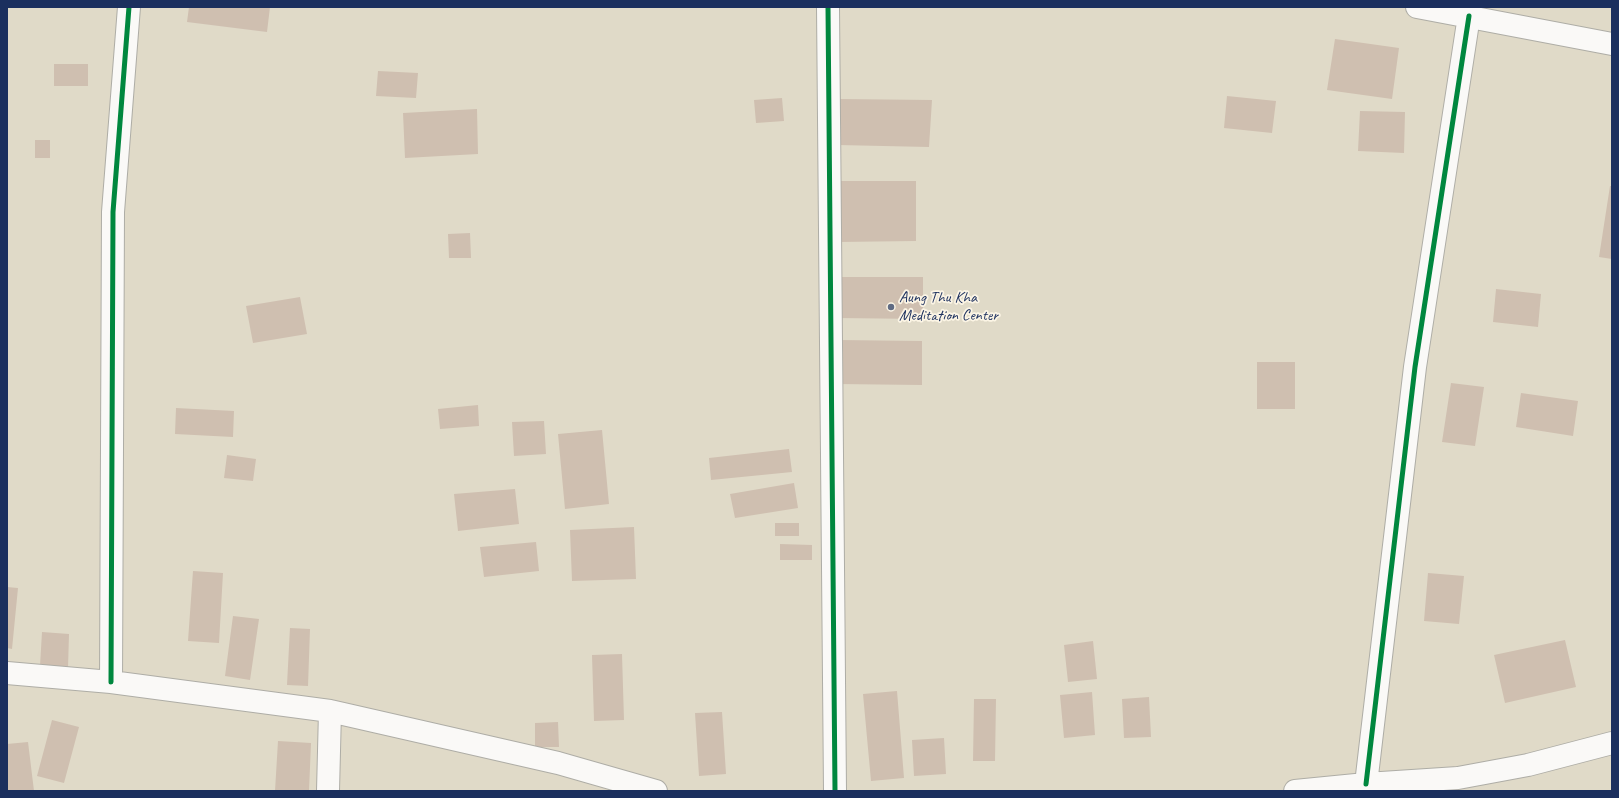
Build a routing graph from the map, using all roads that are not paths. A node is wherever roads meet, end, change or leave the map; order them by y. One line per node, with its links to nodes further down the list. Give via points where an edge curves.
1 (129, 7): 7 (street, via 113,212)
2 (828, 7): 13 (street)
3 (1417, 7): 4 (street)
4 (1469, 16): 5 (street); 10 (street, via 1415,367)
5 (1612, 44)
6 (7, 673): 7 (street)
7 (112, 682): 8 (street)
8 (330, 711): 11 (street); 12 (street, via 558,763)
9 (1612, 743): 10 (street, via 1528,765 1458,778)
10 (1366, 784): 14 (street)
11 (328, 791)
12 (656, 791)
13 (835, 791)
14 (1295, 791)

